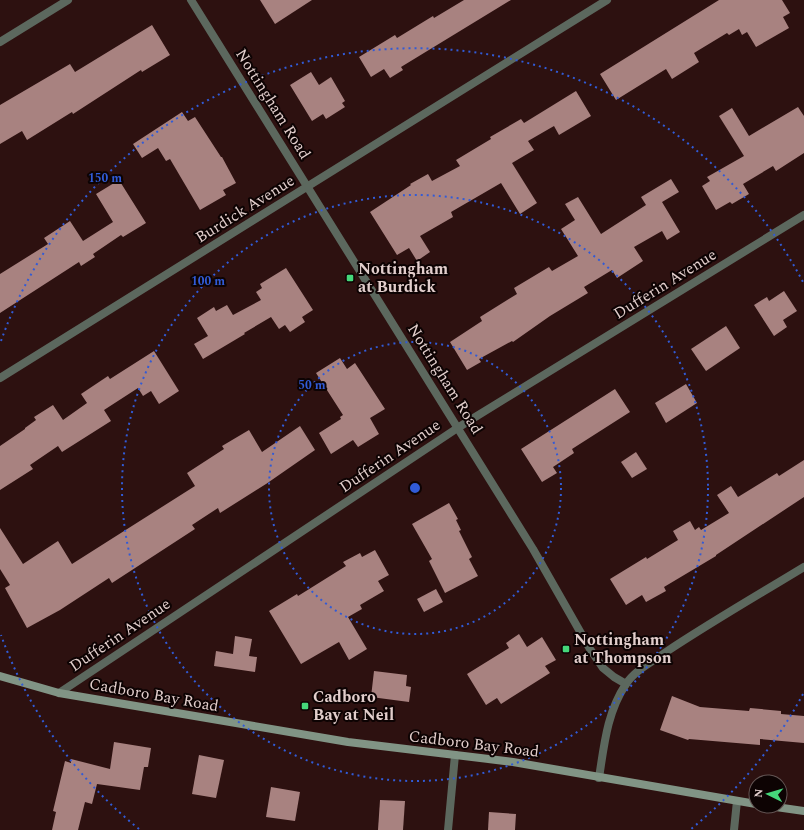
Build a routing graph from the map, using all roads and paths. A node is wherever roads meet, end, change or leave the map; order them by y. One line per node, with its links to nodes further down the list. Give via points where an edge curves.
1 (68, 0): 4 (street)
2 (191, 0): 5 (street, Nottingham Road)
3 (607, 0): 5 (street, Burdick Avenue)
4 (0, 42)
5 (308, 186): 7 (street, Burdick Avenue); 8 (street, Nottingham Road)
6 (804, 214): 8 (street, Dufferin Avenue)
7 (0, 378)
8 (459, 427): 11 (street, Nottingham Road, via 590,649 603,668); 12 (street, Dufferin Avenue)
9 (804, 567): 11 (street, via 639,670)
10 (0, 676): 12 (main road, Cadboro Bay Road)
11 (626, 684): 14 (street, via 614,706 606,732)
12 (59, 693): 13 (main road, Cadboro Bay Road, via 348,742)
13 (455, 755): 14 (main road, Cadboro Bay Road, via 513,762); 19 (street)
14 (599, 778): 15 (main road, Cadboro Bay Road)
15 (737, 801): 16 (main road, Cadboro Bay Road); 20 (street)
16 (748, 803)
17 (788, 809): 18 (main road)
18 (804, 811)
19 (448, 830)
20 (734, 830)

